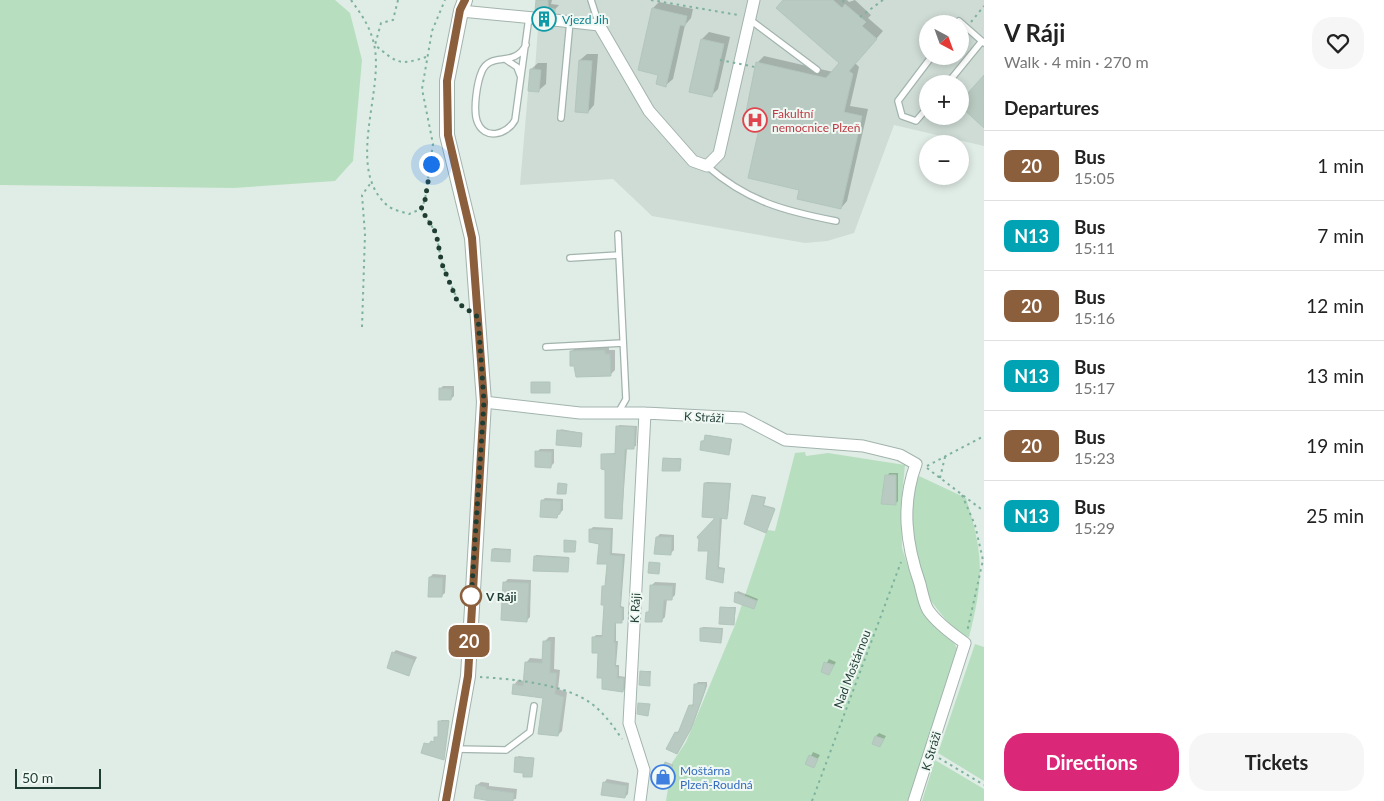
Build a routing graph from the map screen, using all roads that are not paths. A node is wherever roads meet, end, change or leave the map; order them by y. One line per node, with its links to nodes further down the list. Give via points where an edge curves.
1 (591, 0): 8 (lane)
2 (751, 1): 5 (street)
3 (463, 5): 4 (street); 26 (street, via 447,81 448,135 472,238)
4 (532, 18): 11 (lane)
5 (749, 19): 14 (lane); 19 (street, via 719,154)
6 (554, 20): 7 (street)
7 (570, 21): 8 (street); 17 (lane)
8 (599, 25): 19 (street, via 648,111 693,161)
9 (969, 30): 10 (lane)
10 (983, 42): 15 (lane)
11 (526, 45): 12 (lane, via 518,55); 16 (lane)
12 (506, 59): 16 (lane, via 517,67); 16 (lane, via 492,61 482,70 476,118 483,130 496,134 512,125)
13 (925, 65): 18 (lane, via 898,101 902,116 916,121)
14 (817, 70)
15 (955, 75)
16 (521, 78)
17 (562, 118)
18 (919, 118)
19 (707, 166): 20 (lane, via 723,180 756,199 791,213)
20 (836, 221)
21 (618, 234): 22 (lane)
22 (619, 255): 23 (lane); 24 (lane)
23 (570, 258)
24 (623, 343): 25 (lane); 27 (lane, via 626,399)
25 (546, 347)
26 (484, 402): 27 (street, K Stráži, via 580,413); 30 (street, via 468,676)
27 (618, 413): 28 (street, K Stráži)
28 (645, 413): 32 (street, K Ráji, via 630,723 644,770); 33 (street, K Stráži, via 743,418 785,440 863,446 900,455 916,464 906,510 908,544 928,609 949,632 965,643)
29 (534, 706): 30 (lane, via 530,732 506,750)
30 (455, 749): 31 (street)
31 (446, 801)
32 (640, 801)
33 (914, 801)

